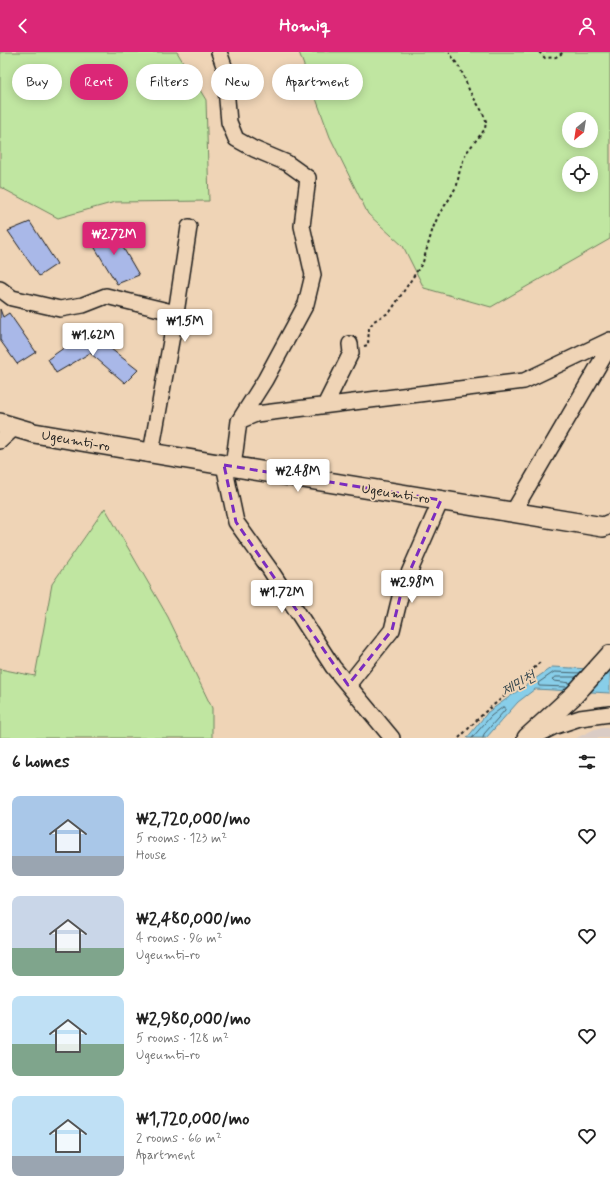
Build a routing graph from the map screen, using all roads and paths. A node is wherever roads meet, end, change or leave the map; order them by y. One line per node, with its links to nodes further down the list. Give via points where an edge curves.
1 (219, 52): 12 (street, via 224,66 229,122 236,139 287,163 308,178 302,226 313,275 306,304 265,380)
2 (450, 52): 10 (path, via 482,111 486,121 484,129 466,153 457,185 439,214 423,262 390,312 374,321 369,328 368,345)
3 (539, 52): 4 (path, via 545,58 556,57)
4 (564, 52)
5 (189, 227): 7 (street)
6 (0, 289): 7 (street, via 12,298 60,309 83,305 106,296)
7 (176, 313): 15 (street)
8 (610, 340): 11 (street, via 524,382)
9 (610, 346): 18 (street)
10 (351, 348): 11 (street)
11 (324, 405): 12 (street, via 256,414)
12 (239, 421): 16 (street)
13 (7, 425): 14 (street); 15 (main road, Ugeumti-ro, via 34,433)
14 (0, 441)
15 (151, 453): 16 (main road, Ugeumti-ro)
16 (229, 466): 17 (main road, Ugeumti-ro); 22 (street, via 236,522 333,667)
17 (441, 500): 18 (main road, Ugeumti-ro); 22 (street, via 402,589 392,630)
18 (513, 512): 19 (main road, Ugeumti-ro)
19 (608, 528)
20 (608, 658): 26 (main road, via 574,695)
21 (541, 661): 25 (path)
22 (348, 685): 24 (street)
23 (610, 714): 26 (street, via 580,718)
24 (392, 738)
25 (459, 738)
26 (528, 738)

